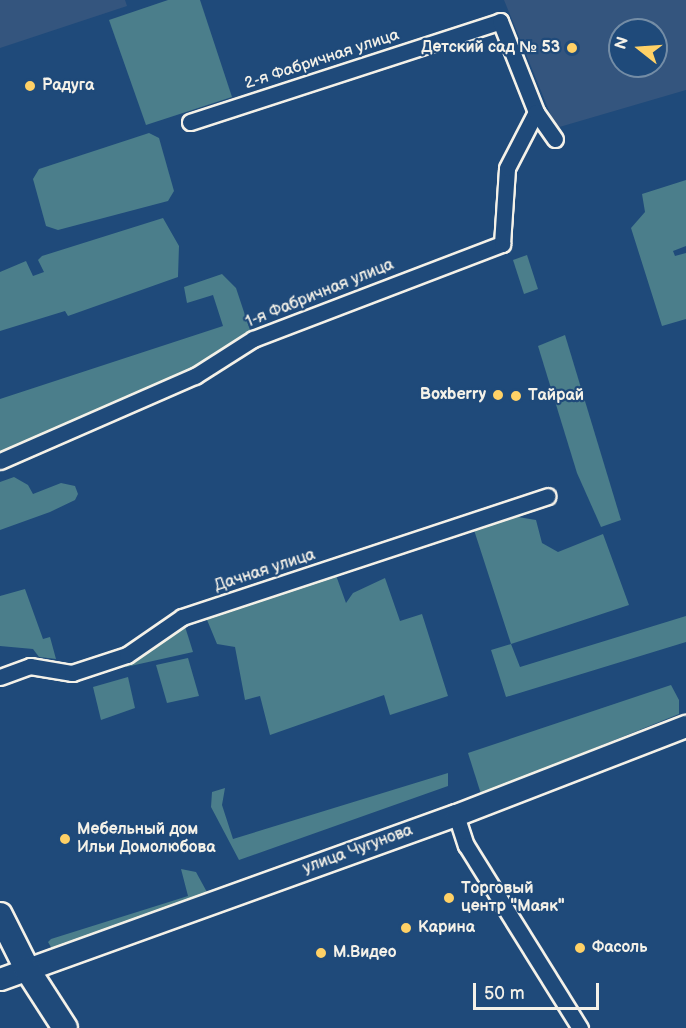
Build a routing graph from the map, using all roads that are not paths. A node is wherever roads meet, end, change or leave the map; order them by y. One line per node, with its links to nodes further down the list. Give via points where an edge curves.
1 (536, 112): 2 (street, 2-я Фабричная улица, via 500,21); 3 (street); 4 (street, 1-я Фабричная улица, via 507,168 502,244 253,339 195,376)
2 (190, 122)
3 (555, 139)
4 (0, 461)
5 (548, 496): 6 (street, Дачная улица, via 182,617 127,655 72,673 30,666)
6 (0, 677)
7 (686, 726): 8 (main road, улица Чугунова)
8 (456, 814): 10 (main road, улица Чугунова); 13 (street, via 466,845)
9 (0, 915): 10 (main road)
10 (27, 969): 11 (main road, улица Чугунова); 12 (main road)
11 (0, 979)
12 (65, 1028)
13 (580, 1028)

